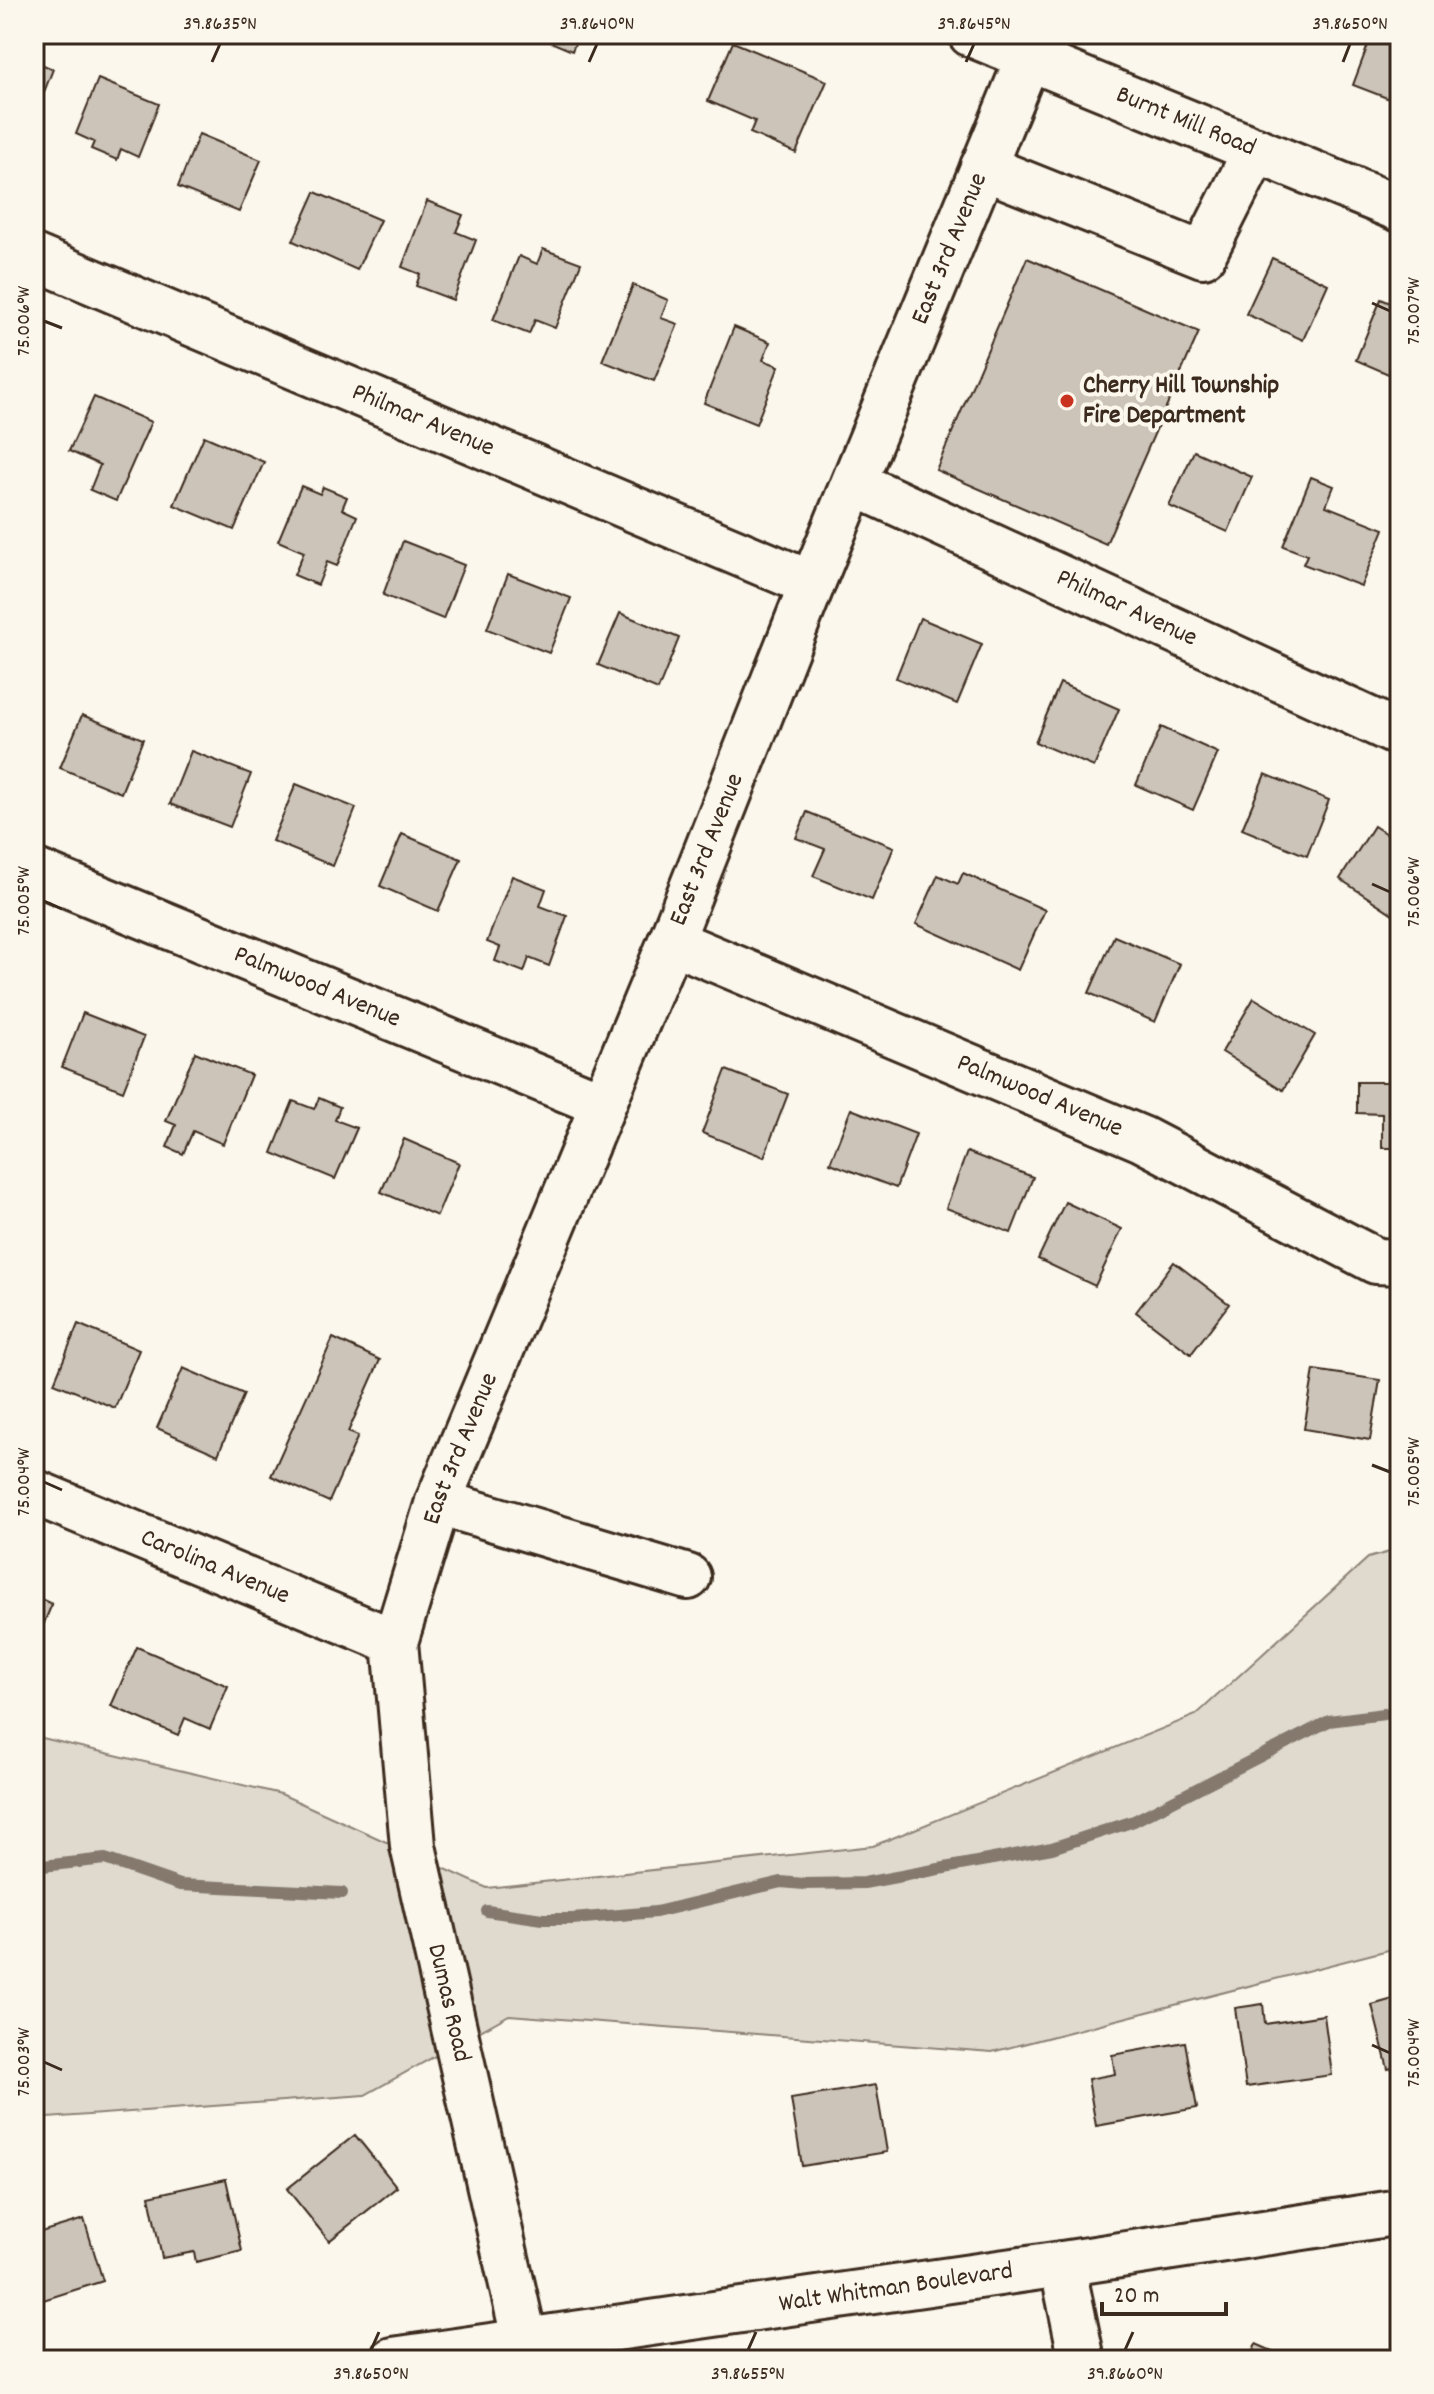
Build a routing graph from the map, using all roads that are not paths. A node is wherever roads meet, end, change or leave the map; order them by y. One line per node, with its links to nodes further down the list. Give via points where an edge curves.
1 (971, 34): 2 (street, Burnt Mill Road)
2 (1033, 46): 3 (street, Burnt Mill Road); 4 (street, East 3rd Avenue)
3 (1256, 150): 4 (street, via 1203,255); 5 (street, Burnt Mill Road)
4 (983, 167): 7 (street, East 3rd Avenue)
5 (1400, 209)
6 (34, 257): 8 (street, Philmar Avenue)
7 (854, 483): 8 (street, East 3rd Avenue); 9 (street, Philmar Avenue)
8 (812, 584): 11 (street, East 3rd Avenue)
9 (1400, 734)
10 (34, 871): 12 (street, Palmwood Avenue)
11 (671, 941): 12 (street, East 3rd Avenue); 13 (street, Palmwood Avenue, via 1142,1139 1376,1261)
12 (602, 1104): 15 (street, East 3rd Avenue)
13 (1400, 1262)
14 (34, 1492): 17 (street, Carolina Avenue)
15 (438, 1502): 16 (street); 17 (street, East 3rd Avenue)
16 (688, 1577)
17 (395, 1642): 20 (street, Dumas Road, via 413,1846)
18 (1400, 2212): 19 (street, Walt Whitman Boulevard)
19 (1062, 2264): 20 (street, Walt Whitman Boulevard); 22 (street)
20 (527, 2351): 21 (street, Walt Whitman Boulevard)
21 (393, 2360)
22 (1082, 2360)

